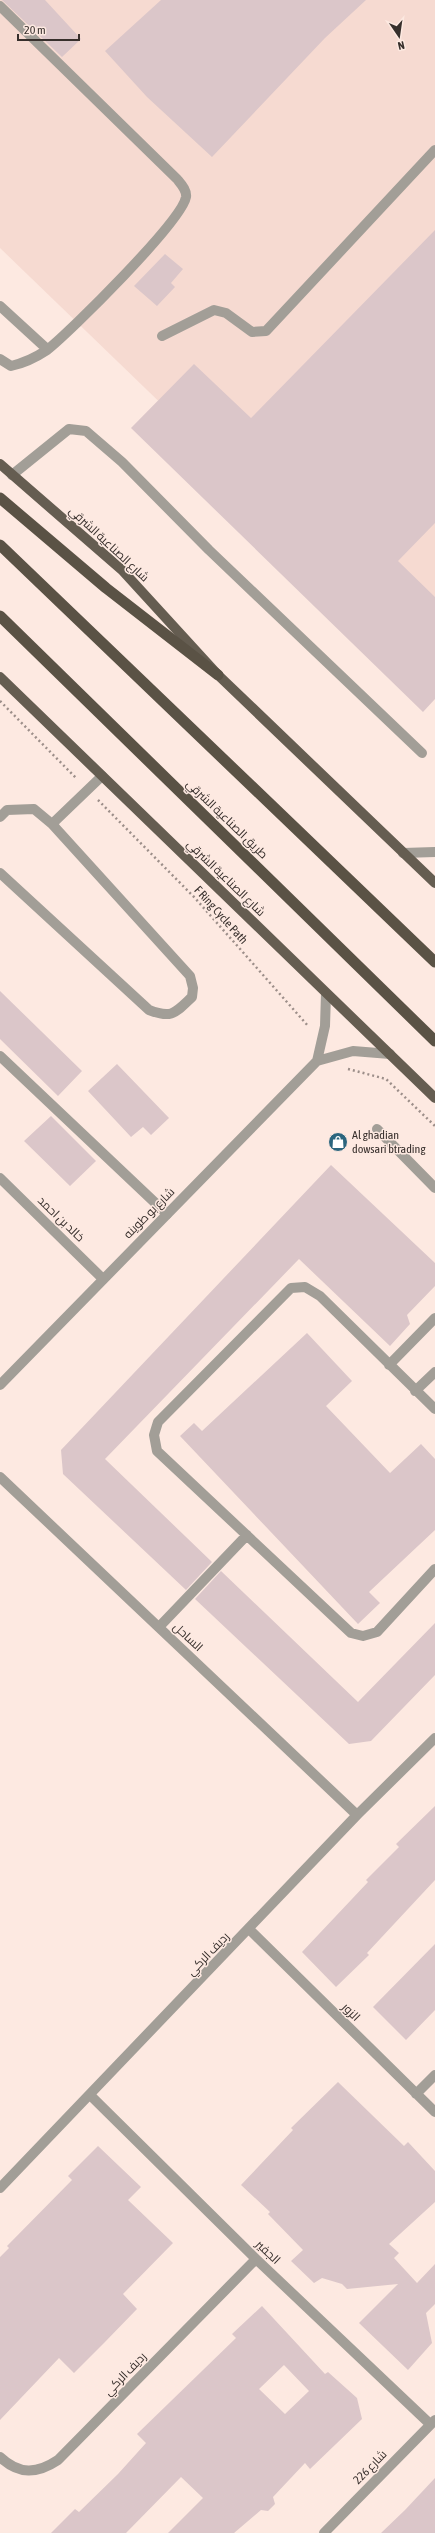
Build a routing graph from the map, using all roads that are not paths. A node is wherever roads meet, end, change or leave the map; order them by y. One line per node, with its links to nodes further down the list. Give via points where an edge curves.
1 (0, 6): 5 (street, via 177,179 184,187 186,197 178,214 116,284)
2 (435, 150): 4 (street, via 266,331 252,332 226,313 214,310)
3 (0, 306): 5 (street)
4 (162, 336)
5 (47, 349): 6 (street, via 27,362 11,366)
6 (0, 359)
7 (0, 464): 8 (main road, شارع الصناعية الشرقي)
8 (12, 475): 12 (main road, شارع الصناعية الشرقي, via 122,570); 14 (street, via 69,429 86,431 122,462 209,550)
9 (0, 498): 12 (highway, via 106,588)
10 (0, 545): 22 (highway)
11 (0, 616): 24 (highway, طريق الصناعية الشرقي)
12 (218, 676): 19 (main road, شارع الصناعية الشرقي)
13 (0, 677): 15 (main road, شارع الصناعية الشرقي)
14 (422, 753)
15 (102, 776): 17 (street); 23 (main road, شارع الصناعية الشرقي)
16 (0, 817): 17 (street, via 7,810 34,809)
17 (52, 824): 20 (street, via 190,976 192,997 174,1014 162,1015 149,1010)
18 (435, 852): 19 (street)
19 (403, 853): 21 (main road, شارع الصناعية الشرقي)
20 (0, 873)
21 (435, 883)
22 (435, 962)
23 (326, 994): 25 (main road, شارع الصناعية الشرقي); 27 (street)
24 (435, 1041)
25 (390, 1054): 27 (street, شارع بو طوينه, via 353,1051); 28 (main road, شارع الصناعية الشرقي)
26 (0, 1056): 32 (street)
27 (318, 1060): 32 (street, شارع بو طوينه)
28 (435, 1098)
29 (377, 1129): 31 (street)
30 (0, 1178): 33 (street, خالد بن احمد)
31 (435, 1188)
32 (166, 1214): 33 (street, شارع بو طوينه)
33 (103, 1279): 37 (street, شارع بو طوينه)
34 (435, 1318): 35 (street)
35 (389, 1365): 38 (street); 41 (street, via 320,1296 305,1287 291,1288 158,1422 154,1435 158,1451)
36 (435, 1372): 38 (street)
37 (0, 1385)
38 (415, 1391): 39 (street)
39 (435, 1409)
40 (0, 1477): 43 (street, الساحل)
41 (247, 1535): 42 (street, via 351,1633 363,1636 377,1632); 43 (street)
42 (435, 1569)
43 (159, 1627): 45 (street, الساحل)
44 (435, 1738): 45 (street, رديف الركي)
45 (357, 1816): 46 (street, رديف الركي)
46 (250, 1930): 48 (street, الزور); 49 (street, رديف الركي)
47 (435, 2075): 48 (street)
48 (416, 2094): 50 (street, الزور)
49 (90, 2095): 51 (street, رديف الركي); 52 (street, الجفير)
50 (435, 2112)
51 (0, 2188)
52 (256, 2259): 53 (street, الجفير); 54 (street, رديف الركي, via 58,2460 46,2468 32,2472 20,2471)
53 (433, 2422): 55 (street, شارع 226)
54 (0, 2457)
55 (324, 2533)

